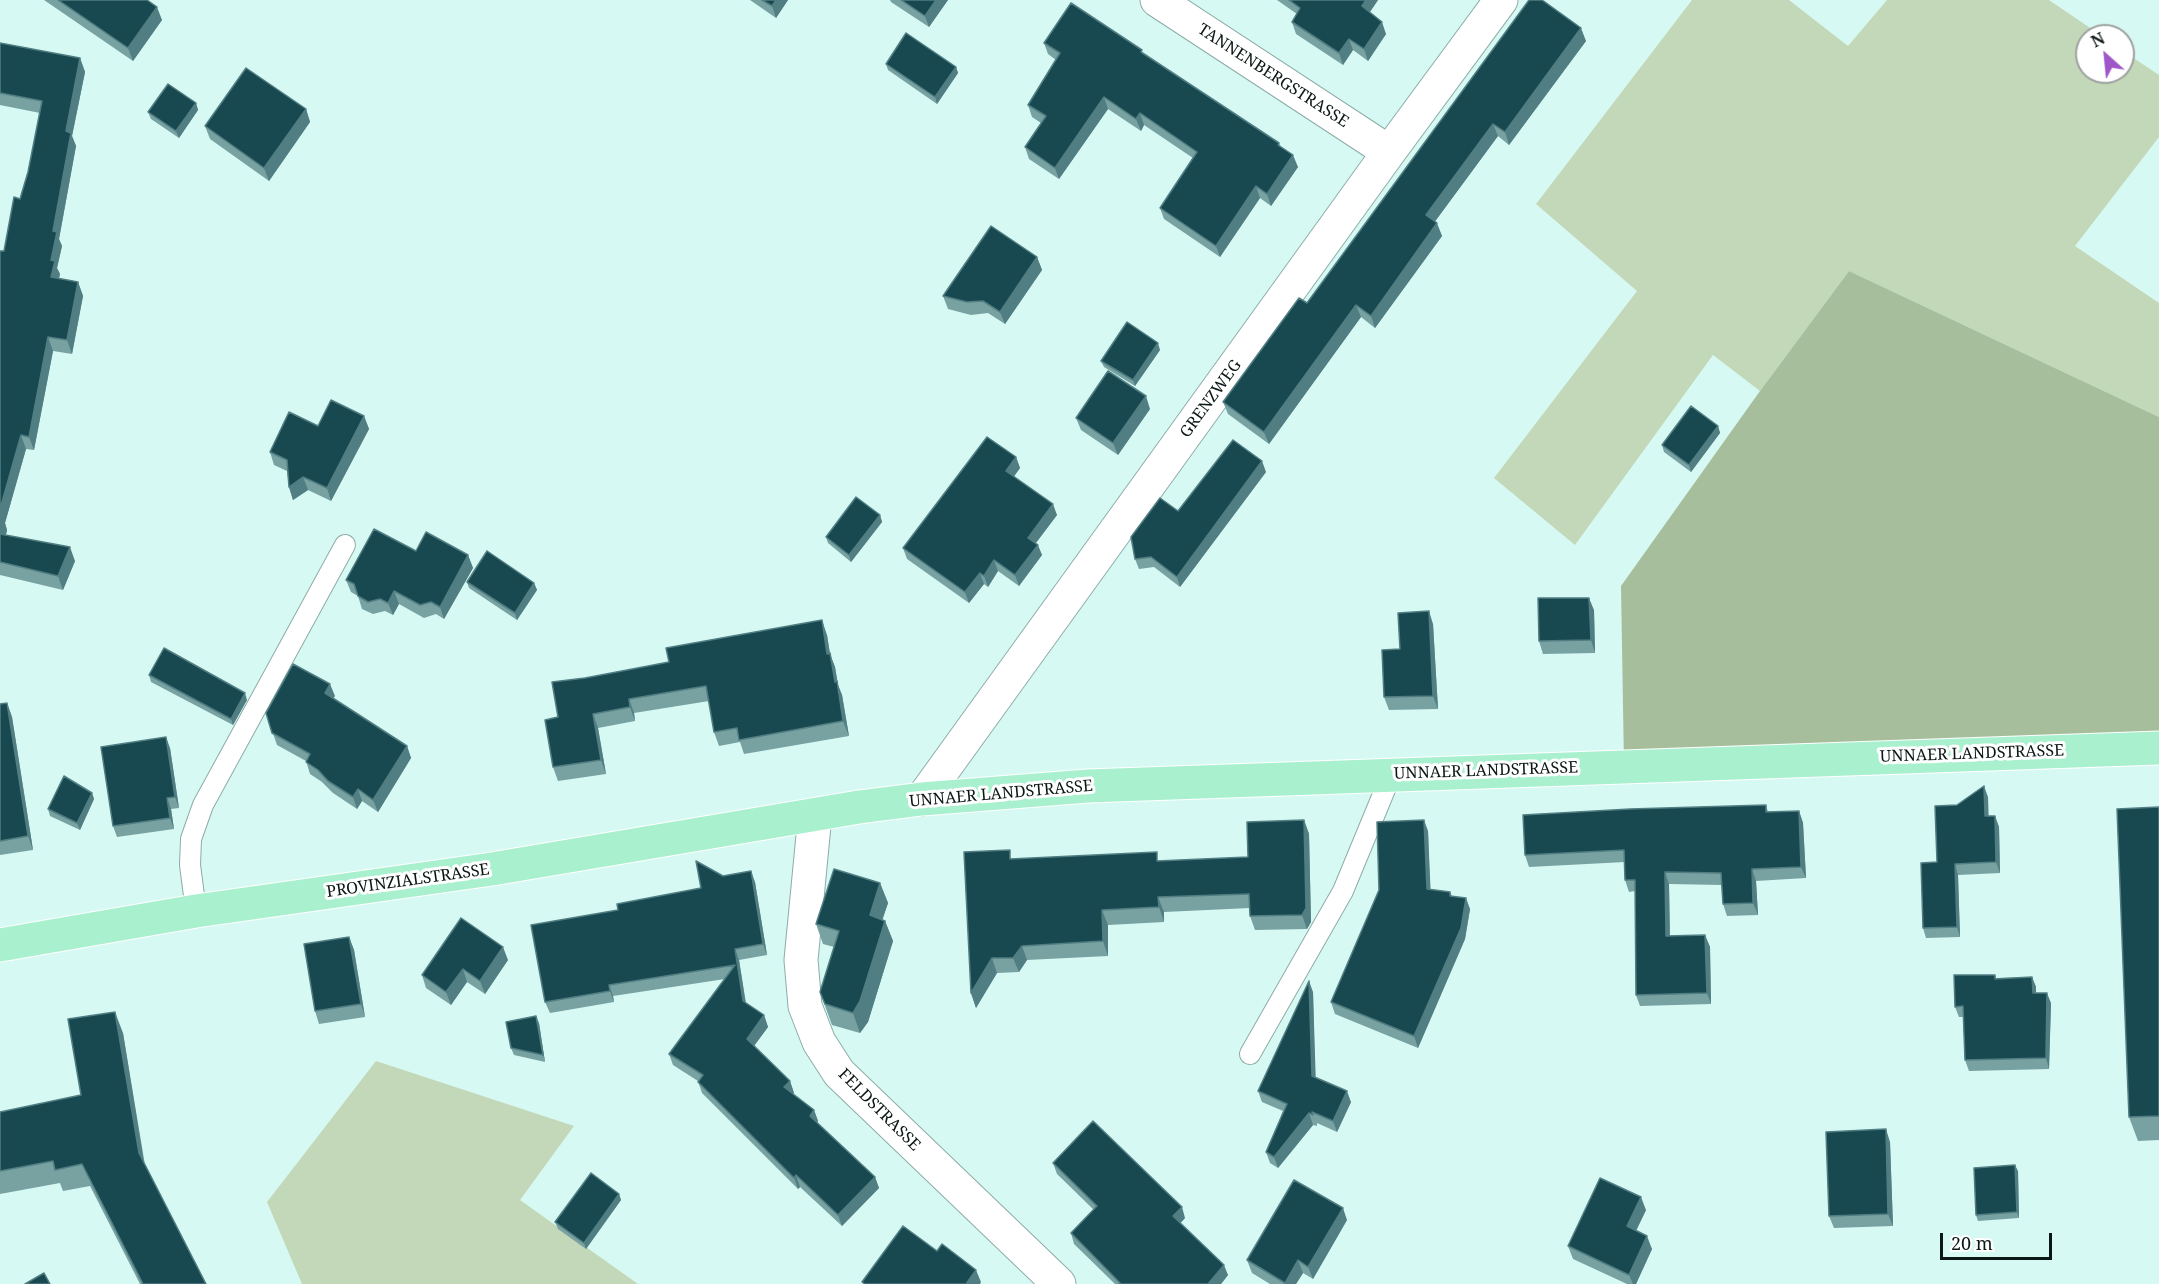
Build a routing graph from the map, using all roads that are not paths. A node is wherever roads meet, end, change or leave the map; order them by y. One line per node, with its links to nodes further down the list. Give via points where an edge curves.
1 (1157, 0): 3 (street, TANNENBERGSTRASSE)
2 (1501, 0): 3 (street, GRENZWEG)
3 (1389, 152): 7 (street, GRENZWEG)
4 (345, 545): 9 (lane, via 204,805 191,839)
5 (2159, 748): 6 (main road, UNNAER LANDSTRASSE)
6 (1391, 775): 7 (main road, UNNAER LANDSTRASSE, via 1088,786); 11 (lane, via 1343,891)
7 (922, 799): 8 (main road, UNNAER LANDSTRASSE)
8 (815, 815): 9 (main road, PROVINZIALSTRASSE, via 492,869); 12 (street, FELDSTRASSE, via 801,960 805,1006 819,1042 839,1073)
9 (196, 911): 10 (main road, PROVINZIALSTRASSE)
10 (0, 945)
11 (1250, 1054)
12 (1059, 1284)

